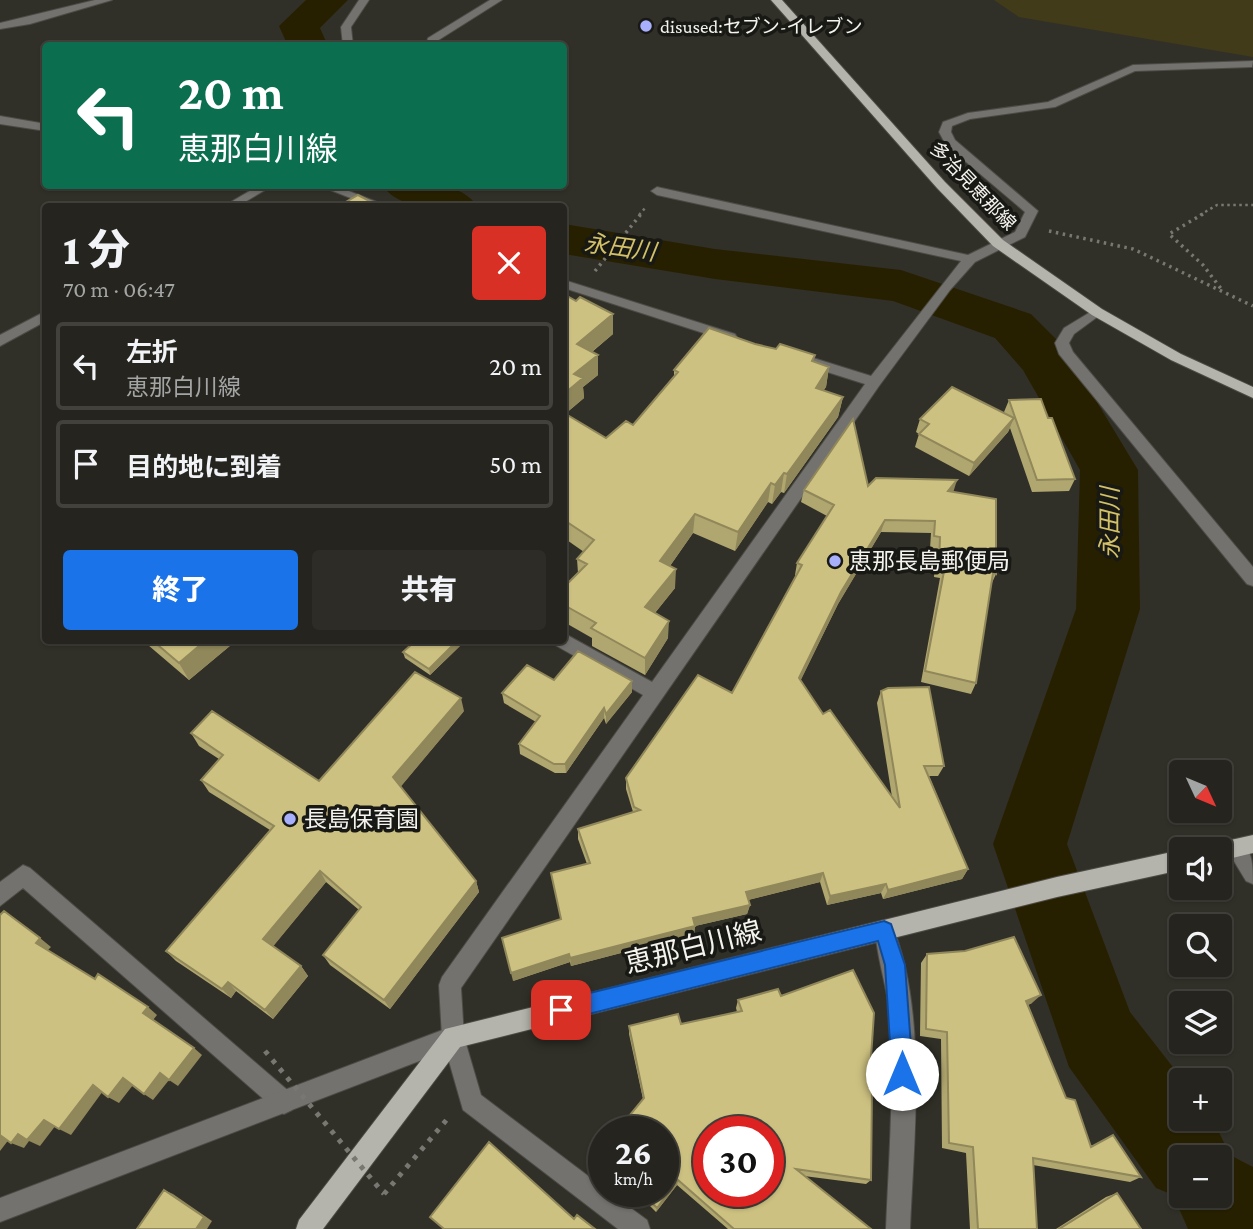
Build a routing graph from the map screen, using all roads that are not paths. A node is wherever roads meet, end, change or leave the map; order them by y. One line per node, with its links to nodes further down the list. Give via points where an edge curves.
1 (107, 0): 5 (street)
2 (364, 0): 6 (street, via 346,27)
3 (497, 0): 7 (street, via 450,26)
4 (776, 0): 16 (main road, 多治見恵那線)
5 (0, 26)
6 (348, 42)
7 (432, 42)
8 (1252, 64): 16 (street, via 1133,68 1051,105 968,116 947,124 950,142 1032,211 1020,234)
9 (0, 120): 10 (street)
10 (42, 127)
11 (261, 189): 14 (street)
12 (334, 189): 15 (street)
13 (657, 191): 17 (street)
14 (235, 203)
15 (373, 203)
16 (998, 243): 17 (street); 19 (main road, 多治見恵那線)
17 (970, 259): 24 (street)
18 (567, 285): 22 (street)
19 (1097, 312): 25 (main road, 多治見恵那線, via 1176,357); 26 (street, via 1069,331 1062,343 1066,354)
20 (42, 317): 21 (street)
21 (0, 341)
22 (745, 342)
23 (796, 358): 24 (street)
24 (874, 382): 28 (street)
25 (1253, 393)
26 (1253, 579)
27 (567, 643): 28 (street)
28 (655, 693): 34 (street, via 450,985)
29 (1236, 848): 31 (street)
30 (1169, 863): 33 (main road, 恵那白川線)
31 (1253, 874)
32 (0, 896): 35 (street, via 23,875)
33 (884, 930): 34 (main road, 恵那白川線); 39 (street, via 895,965 903,1049)
34 (453, 1037): 35 (street); 37 (main road); 38 (street, via 471,1102)
35 (284, 1102): 36 (street)
36 (0, 1210)
37 (308, 1229)
38 (638, 1229)
39 (898, 1229)

